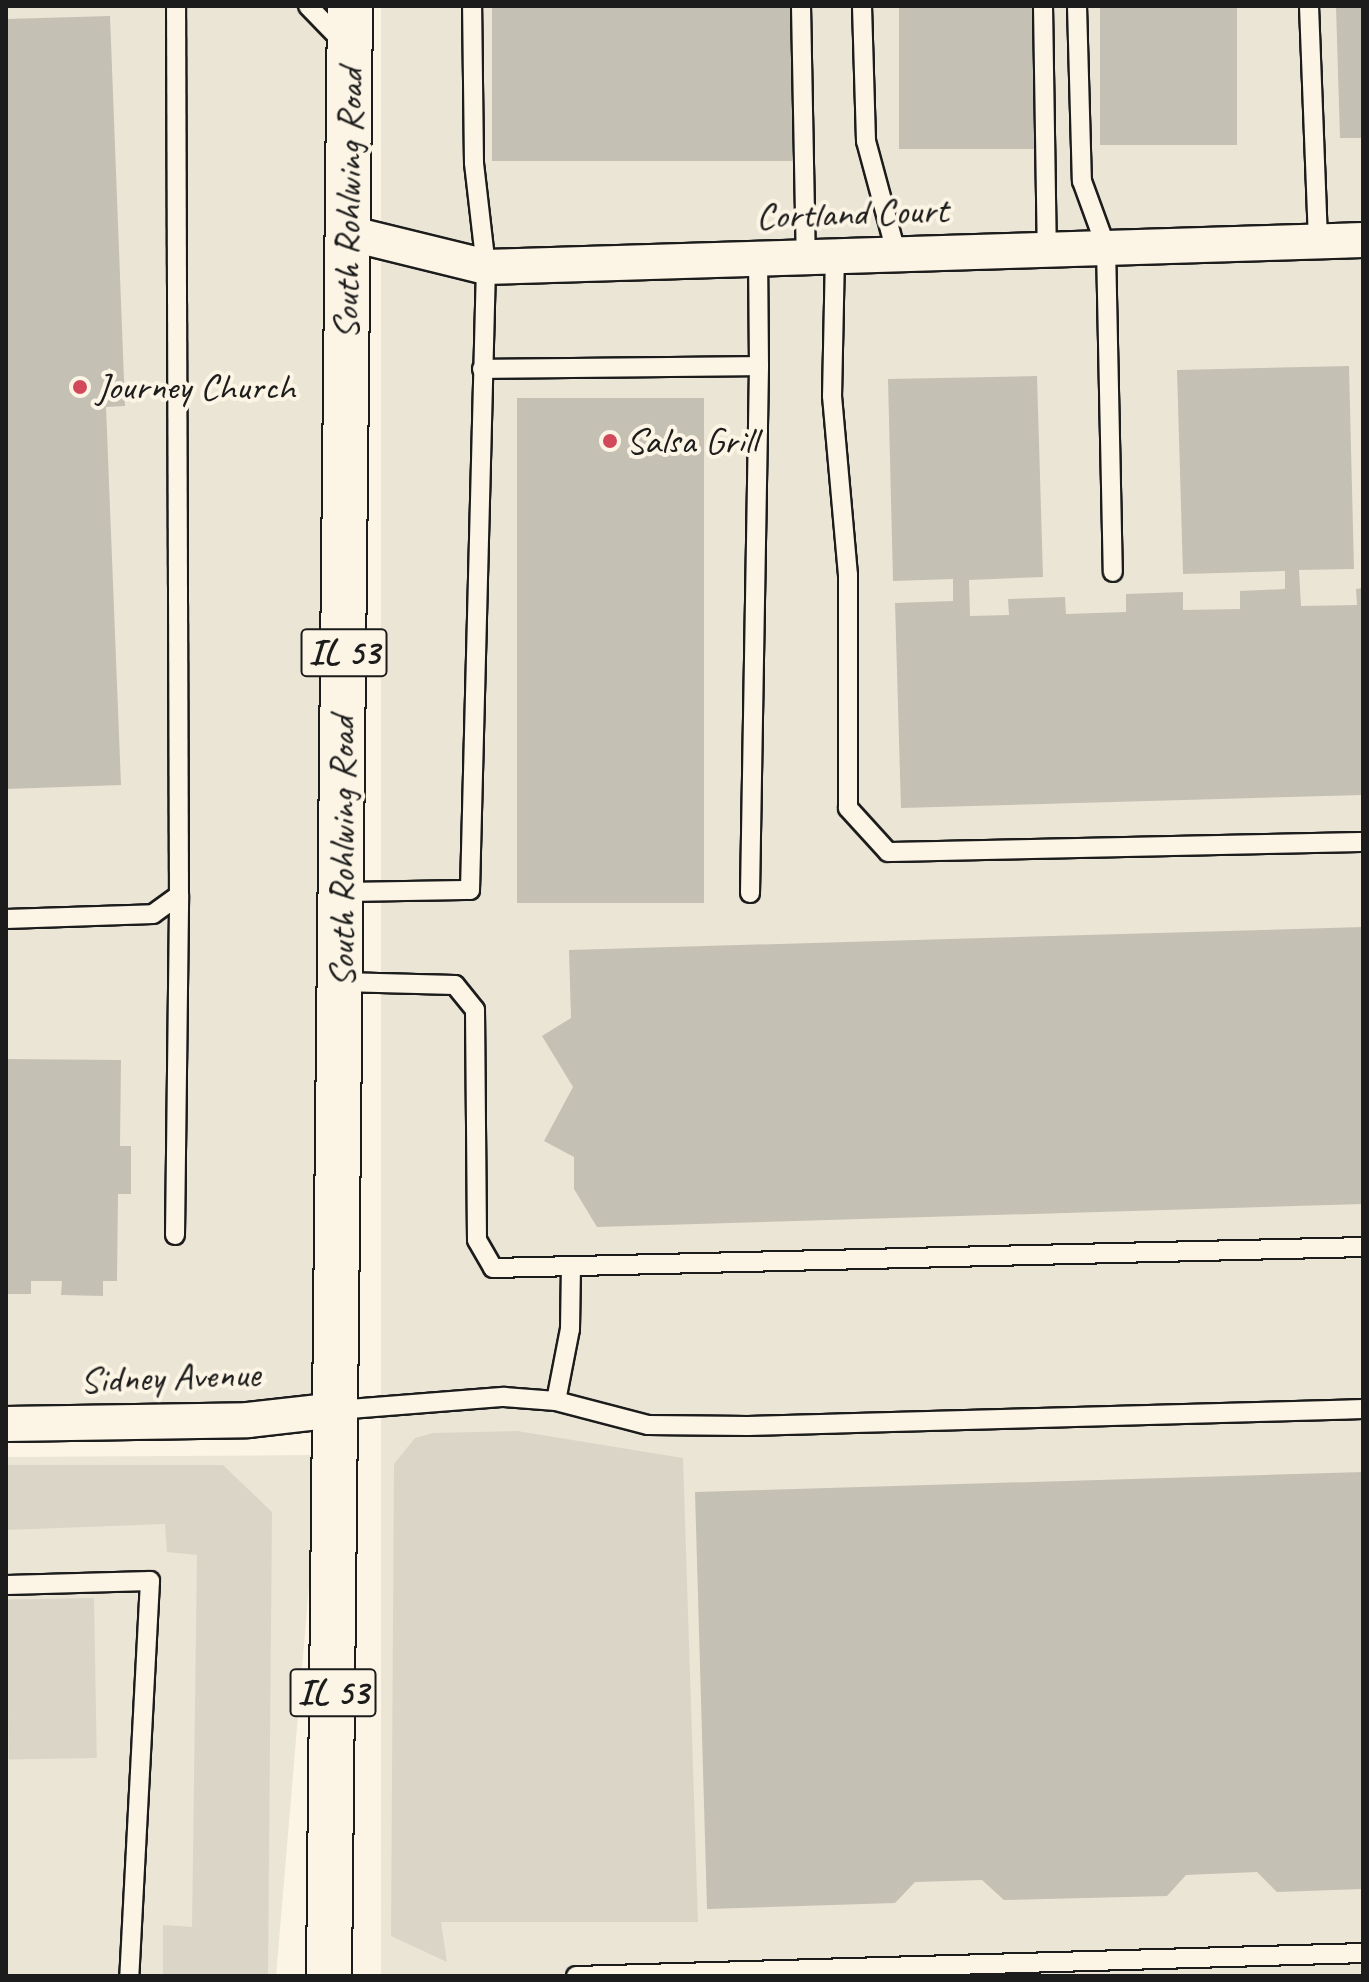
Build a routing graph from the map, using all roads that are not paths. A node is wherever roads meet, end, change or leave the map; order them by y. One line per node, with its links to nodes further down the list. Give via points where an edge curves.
1 (176, 6): 26 (lane)
2 (308, 6): 10 (lane)
3 (350, 6): 10 (main road, South Rohlwing Road / IL 53)
4 (472, 6): 19 (lane, via 474,163)
5 (801, 6): 17 (lane)
6 (862, 6): 16 (lane, via 866,141)
7 (1043, 6): 15 (lane)
8 (1077, 6): 14 (lane, via 1082,181)
9 (1309, 6): 13 (lane)
10 (350, 49): 11 (main road, South Rohlwing Road / IL 53)
11 (348, 233): 19 (street, Cortland Court); 24 (main road, South Rohlwing Road / IL 53)
12 (1363, 240): 13 (street, Cortland Court)
13 (1318, 242): 14 (street, Cortland Court)
14 (1106, 247): 15 (street, Cortland Court); 22 (lane)
15 (1047, 248): 16 (street, Cortland Court)
16 (896, 252): 17 (street, Cortland Court)
17 (821, 255): 18 (street, Cortland Court); 23 (lane, via 848,575 848,808 888,852)
18 (758, 259): 19 (street, Cortland Court); 20 (lane)
19 (486, 267): 21 (lane)
20 (759, 366): 21 (lane); 25 (lane)
21 (482, 369): 24 (lane, via 470,890)
22 (1113, 572)
23 (1363, 842)
24 (341, 892): 28 (main road, South Rohlwing Road / IL 53)
25 (750, 893)
26 (179, 895): 27 (lane, via 153,914); 29 (lane)
27 (6, 919)
28 (341, 982): 31 (lane, via 455,985 475,1010 477,1240 493,1268); 34 (main road, South Rohlwing Road / IL 53)
29 (175, 1235)
30 (1363, 1247): 31 (lane)
31 (571, 1266): 32 (lane, via 570,1329)
32 (556, 1401): 33 (lane, via 648,1425); 34 (lane, via 419,1398)
33 (1363, 1409)
34 (337, 1410): 35 (street, Sidney Avenue, via 248,1420); 39 (main road, IL 53)
35 (6, 1424)
36 (6, 1585): 38 (lane, via 150,1581)
37 (1363, 1953): 40 (lane)
38 (129, 1976)
39 (329, 1976)
40 (576, 1976)

